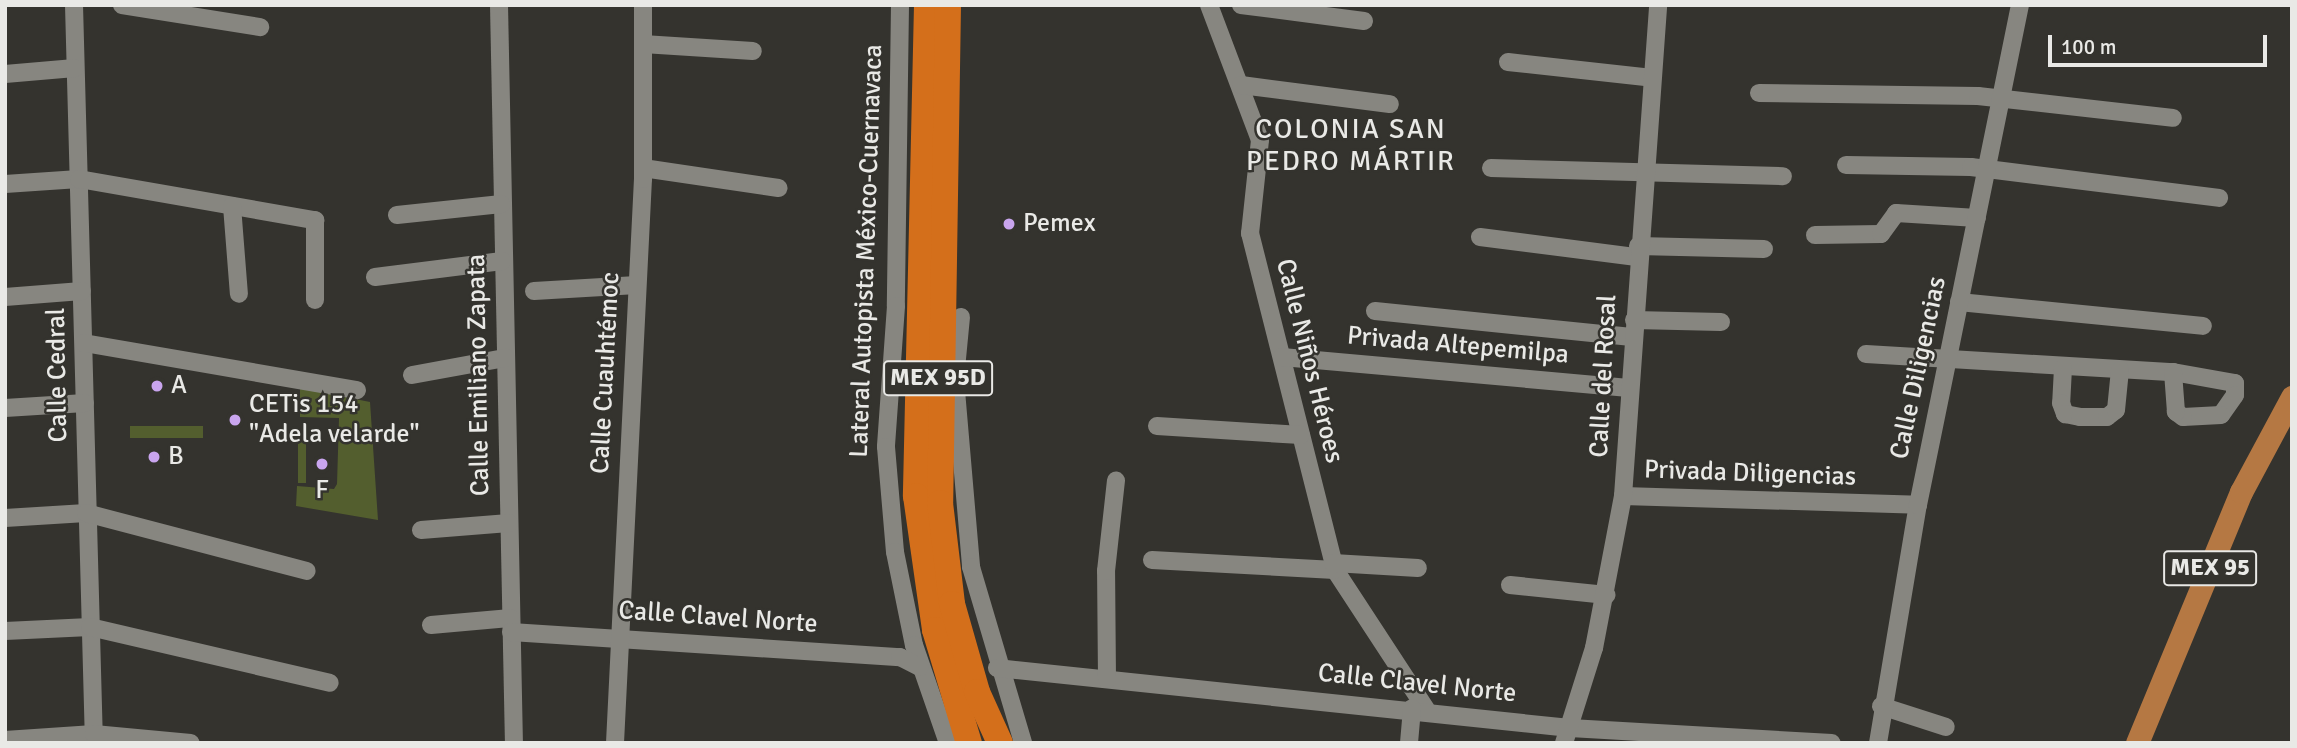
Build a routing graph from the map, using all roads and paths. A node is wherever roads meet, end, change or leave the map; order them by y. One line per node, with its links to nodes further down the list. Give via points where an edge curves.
1 (74, 5): 19 (street, Calle Cedral)
2 (122, 5): 15 (street)
3 (499, 5): 37 (street, Calle Emiliano Zapata)
4 (643, 5): 16 (street, Calle Cuauhtémoc)
5 (900, 5): 54 (street, Lateral Autopista México-Cuernavaca)
6 (919, 5): 108 (highway, via 914,534 924,615)
7 (927, 5): 54 (highway, MEX 95D)
8 (933, 5): 110 (highway, via 929,481 950,633)
9 (948, 5): 111 (highway, MEX 95D, via 940,503 952,604 977,692)
10 (1209, 5): 22 (street, Calle Niños Héroes)
11 (1241, 5): 14 (street)
12 (1658, 5): 21 (street, Calle del Rosal)
13 (2021, 5): 24 (street, Calle Diligencias)
14 (1364, 21)
15 (261, 27)
16 (643, 44): 17 (street); 28 (street, Calle Cuauhtémoc)
17 (753, 51)
18 (1508, 62): 21 (street)
19 (75, 68): 20 (street); 33 (street, Calle Cedral)
20 (5, 74)
21 (1652, 78): 31 (street, Calle del Rosal)
22 (1241, 85): 25 (street); 62 (street, Calle Niños Héroes, via 1260,140 1250,233)
23 (1759, 93): 24 (street)
24 (2001, 97): 26 (street); 30 (street, Calle Diligencias)
25 (1390, 104)
26 (2174, 118)
27 (1846, 165): 30 (street)
28 (643, 167): 35 (street); 47 (street, Calle Cuauhtémoc)
29 (1491, 168): 31 (street)
30 (1986, 171): 36 (street); 40 (street, Calle Diligencias)
31 (1643, 172): 32 (street); 44 (street, Calle del Rosal)
32 (1783, 176)
33 (79, 179): 34 (street); 38 (street); 48 (street, Calle Cedral)
34 (5, 184)
35 (779, 188)
36 (2219, 198)
37 (501, 204): 39 (street); 45 (street, Calle Emiliano Zapata)
38 (232, 206): 50 (street); 52 (street, via 315,220)
39 (397, 215)
40 (1977, 218): 41 (street, via 1896,213 1881,234); 53 (street, Calle Diligencias)
41 (1815, 234)
42 (1480, 237): 44 (street)
43 (1764, 249): 44 (street)
44 (1638, 252): 59 (street, Calle del Rosal)
45 (502, 261): 46 (street); 63 (street, Calle Emiliano Zapata)
46 (375, 277)
47 (637, 285): 49 (street); 93 (street, Calle Cuauhtémoc)
48 (82, 291): 51 (street); 60 (street, Calle Cedral)
49 (534, 291)
50 (239, 294)
51 (5, 297)
52 (315, 300)
53 (1959, 302): 58 (street); 64 (street, Calle Diligencias)
54 (906, 307): 94 (street, Lateral Autopista México-Cuernavaca, via 886,447 895,552); 109 (highway, MEX 95D, via 920,551 952,701)
55 (1376, 311): 59 (street)
56 (961, 317): 95 (street, via 955,379 963,497 971,567)
57 (1721, 322): 59 (street)
58 (2203, 326)
59 (1633, 329): 69 (street, Calle del Rosal)
60 (84, 343): 70 (street); 72 (street, Calle Cedral)
61 (1866, 354): 64 (street)
62 (1282, 357): 69 (street, Privada Altepemilpa); 75 (street, Calle Niños Héroes)
63 (505, 358): 68 (street); 81 (street, Calle Emiliano Zapata)
64 (1947, 363): 65 (street); 78 (street, Calle Diligencias)
65 (2063, 368): 66 (street); 66 (street, via 2061,403 2065,414 2080,417 2107,417 2116,410)
66 (2120, 370): 67 (street)
67 (2173, 372)
68 (412, 375)
69 (1629, 388): 77 (street, Calle del Rosal)
70 (357, 390)
71 (2292, 397): 116 (main road, MEX 95, via 2241,492)
72 (85, 402): 73 (street); 79 (street, Calle Cedral)
73 (5, 408)
74 (1157, 426): 75 (street)
75 (1301, 435): 84 (street, Calle Niños Héroes)
76 (1116, 481): 96 (street, via 1106,571)
77 (1623, 496): 78 (street, Privada Diligencias); 88 (street, Calle del Rosal)
78 (1918, 505): 98 (street, Calle Diligencias)
79 (86, 513): 80 (street); 86 (street); 91 (street, Calle Cedral)
80 (5, 518)
81 (509, 523): 82 (street); 90 (street, Calle Emiliano Zapata)
82 (421, 530)
83 (1152, 560): 84 (street)
84 (1334, 566): 85 (street); 99 (street, Calle Niños Héroes)
85 (1418, 568)
86 (307, 571)
87 (1510, 585): 88 (street)
88 (1606, 595): 101 (street, Calle del Rosal)
89 (431, 625): 90 (street, Calle Clavel Norte)
90 (511, 625): 93 (street, Calle Clavel Norte); 105 (street, Calle Emiliano Zapata)
91 (90, 627): 92 (street); 97 (street); 102 (street, Calle Cedral)
92 (5, 631)
93 (618, 638): 94 (street, Calle Clavel Norte, via 900,657); 106 (street, Calle Cuauhtémoc)
94 (919, 667): 107 (street, Lateral Autopista México-Cuernavaca)
95 (997, 668): 96 (street, Calle Clavel Norte); 112 (street)
96 (1107, 679): 99 (street, Calle Clavel Norte)
97 (330, 683)
98 (1881, 706): 100 (street); 115 (street, Calle Diligencias)
99 (1419, 709): 101 (street, Calle Clavel Norte); 113 (street)
100 (1946, 727)
101 (1567, 735): 114 (street, Calle Clavel Norte)
102 (94, 738): 103 (street); 104 (street)
103 (5, 740)
104 (191, 743)
105 (514, 743)
106 (615, 743)
107 (948, 743)
108 (961, 743)
109 (969, 743)
110 (983, 743)
111 (1000, 743)
112 (1023, 743)
113 (1409, 743)
114 (1832, 743)
115 (1878, 743)
116 (2137, 743)

